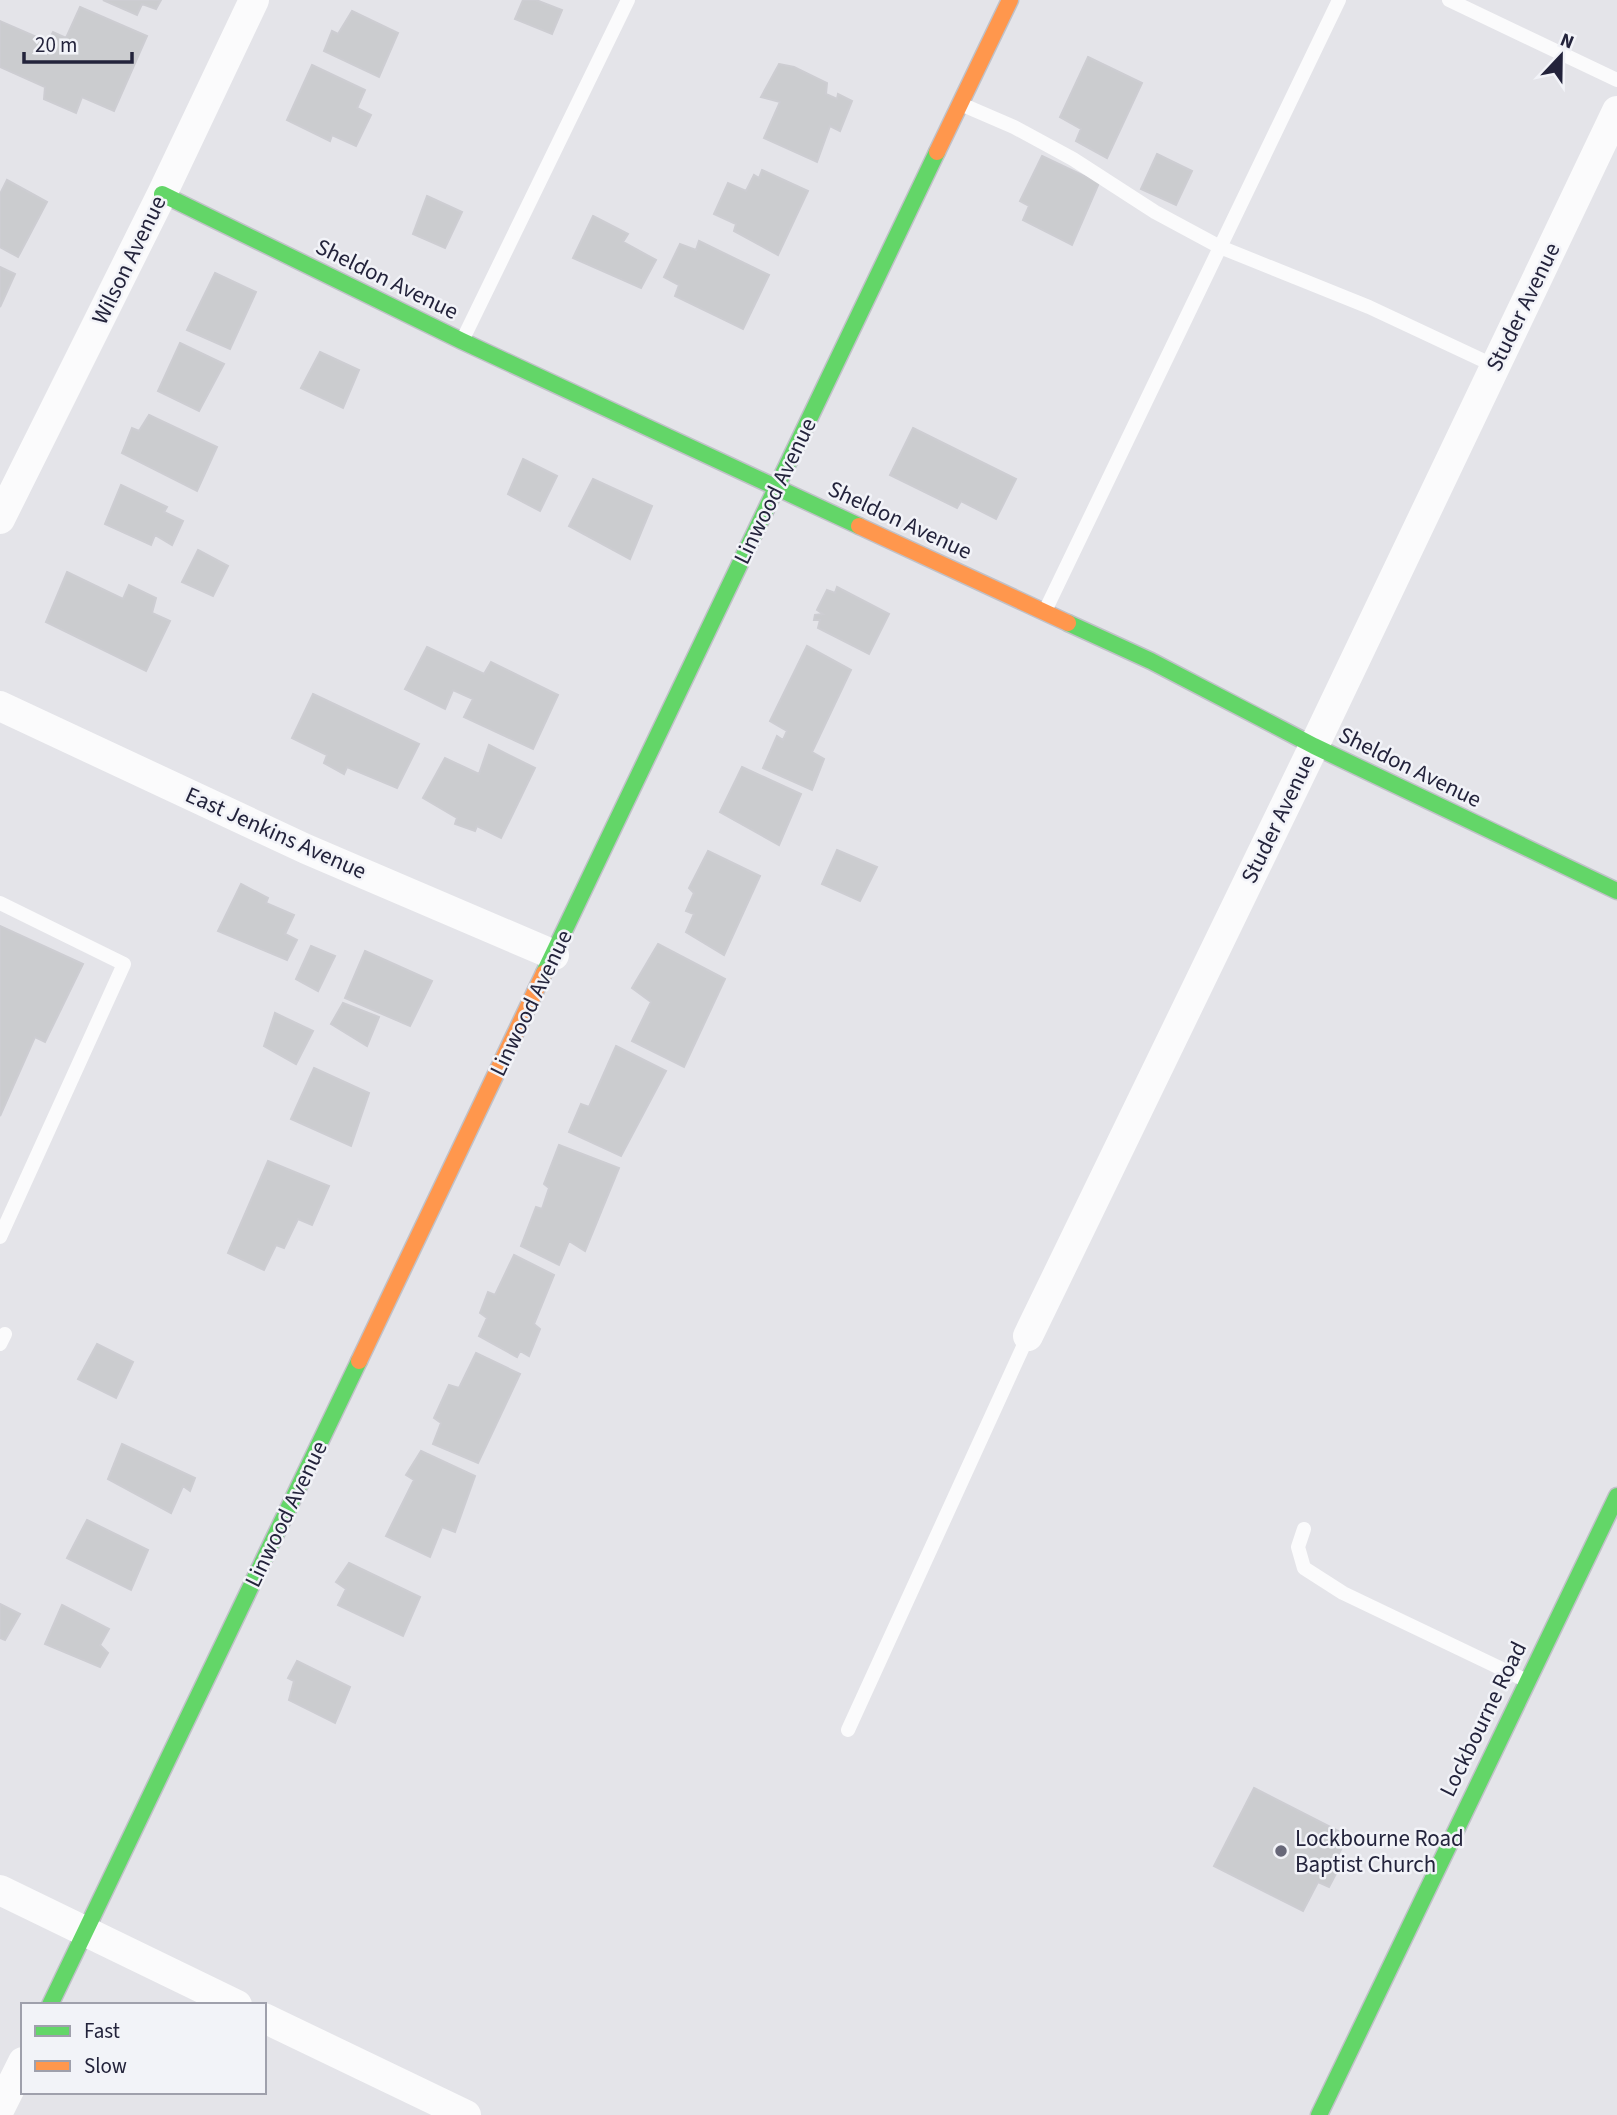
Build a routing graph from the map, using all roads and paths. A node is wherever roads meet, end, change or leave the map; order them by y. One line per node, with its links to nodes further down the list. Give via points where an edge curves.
1 (254, 0): 9 (street, Wilson Avenue)
2 (628, 0): 11 (lane)
3 (1010, 0): 7 (street, Linwood Avenue)
4 (1339, 0): 10 (lane)
5 (1449, 0): 6 (lane)
6 (1617, 79)
7 (961, 104): 10 (lane, via 1073,159); 13 (street, Linwood Avenue)
8 (1617, 111): 12 (street, Studer Avenue)
9 (162, 194): 11 (street, Sheldon Avenue); 14 (street, Wilson Avenue)
10 (1220, 247): 12 (lane, via 1369,307); 15 (lane)
11 (462, 341): 13 (street, Sheldon Avenue)
12 (1495, 366): 17 (street, Studer Avenue)
13 (777, 488): 15 (street, Sheldon Avenue); 20 (street, Linwood Avenue)
14 (0, 519)
15 (1044, 613): 17 (street, Sheldon Avenue, via 1151,661)
16 (0, 706): 20 (street, East Jenkins Avenue, via 306,849)
17 (1314, 746): 18 (street, Sheldon Avenue); 22 (street, Studer Avenue)
18 (1617, 891)
19 (0, 903): 21 (lane, via 124,964)
20 (554, 955): 28 (street, Linwood Avenue)
21 (0, 1237)
22 (1028, 1336): 26 (lane)
23 (1617, 1496): 25 (street, Lockbourne Road)
24 (1304, 1530): 25 (lane, via 1298,1548 1304,1568 1343,1593)
25 (1527, 1681): 35 (street, Lockbourne Road)
26 (848, 1730)
27 (0, 1890): 28 (street)
28 (86, 1932): 29 (street, Linwood Avenue); 30 (street)
29 (51, 2003)
30 (233, 2003)
31 (266, 2019): 34 (street)
32 (21, 2066): 33 (street)
33 (0, 2108)
34 (466, 2115)
35 (1319, 2115)

